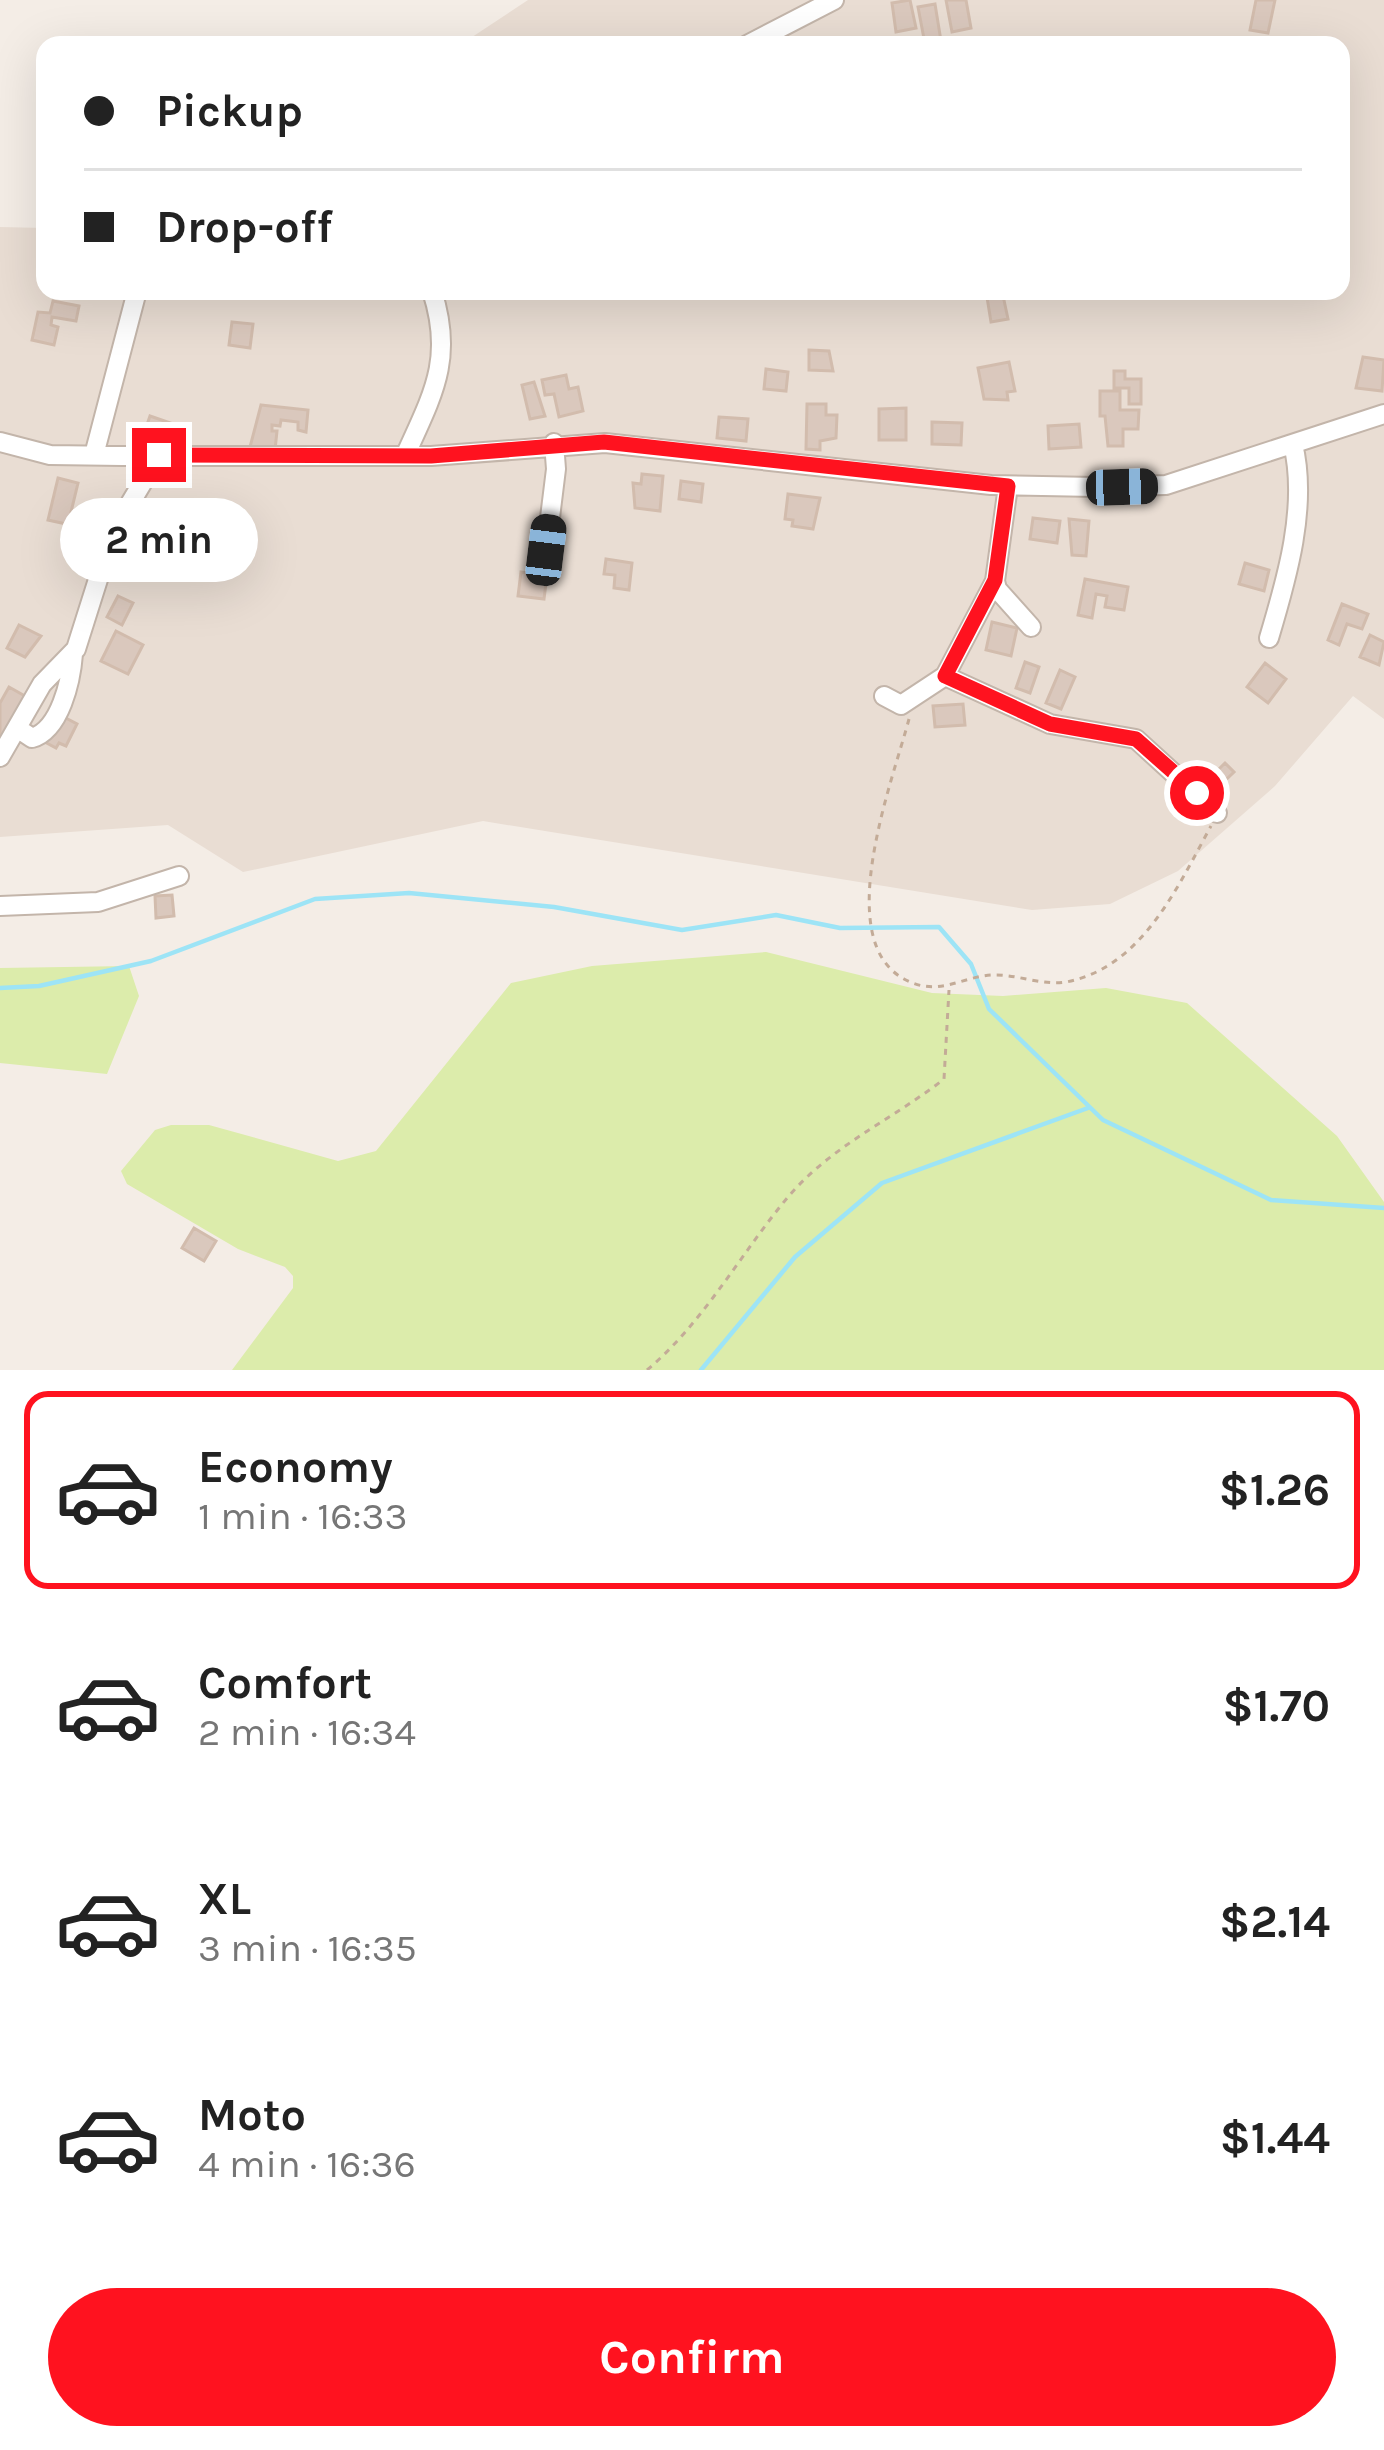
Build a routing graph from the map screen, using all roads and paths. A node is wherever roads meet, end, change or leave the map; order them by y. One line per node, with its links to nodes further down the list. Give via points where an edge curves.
1 (833, 0): 2 (street)
2 (764, 36)
3 (135, 300): 9 (street)
4 (436, 300): 11 (street, via 441,371)
5 (1384, 414): 8 (street)
6 (0, 442): 9 (street)
7 (554, 443): 11 (street); 12 (street, via 663,447); 13 (street)
8 (1293, 444): 12 (street, via 1166,484); 16 (street, via 1290,560)
9 (94, 455): 10 (street)
10 (159, 455): 11 (street); 20 (street, via 113,532 66,693 46,729 32,738 17,728)
11 (405, 456)
12 (1008, 486): 14 (street)
13 (546, 550)
14 (995, 580): 15 (street); 17 (street)
15 (1031, 627)
16 (1268, 638)
17 (945, 676): 19 (street); 21 (street, via 1050,724 1136,739)
18 (884, 696): 19 (street, via 901,705)
19 (914, 700): 24 (path, via 866,903 880,954 892,967 904,979)
20 (0, 757)
21 (1217, 813): 24 (path, via 1154,925 1115,961 1065,982 992,975)
22 (179, 876): 23 (street, via 98,902)
23 (0, 906)
24 (949, 988): 25 (path, via 944,1079 848,1142 790,1195)
25 (647, 1370)

